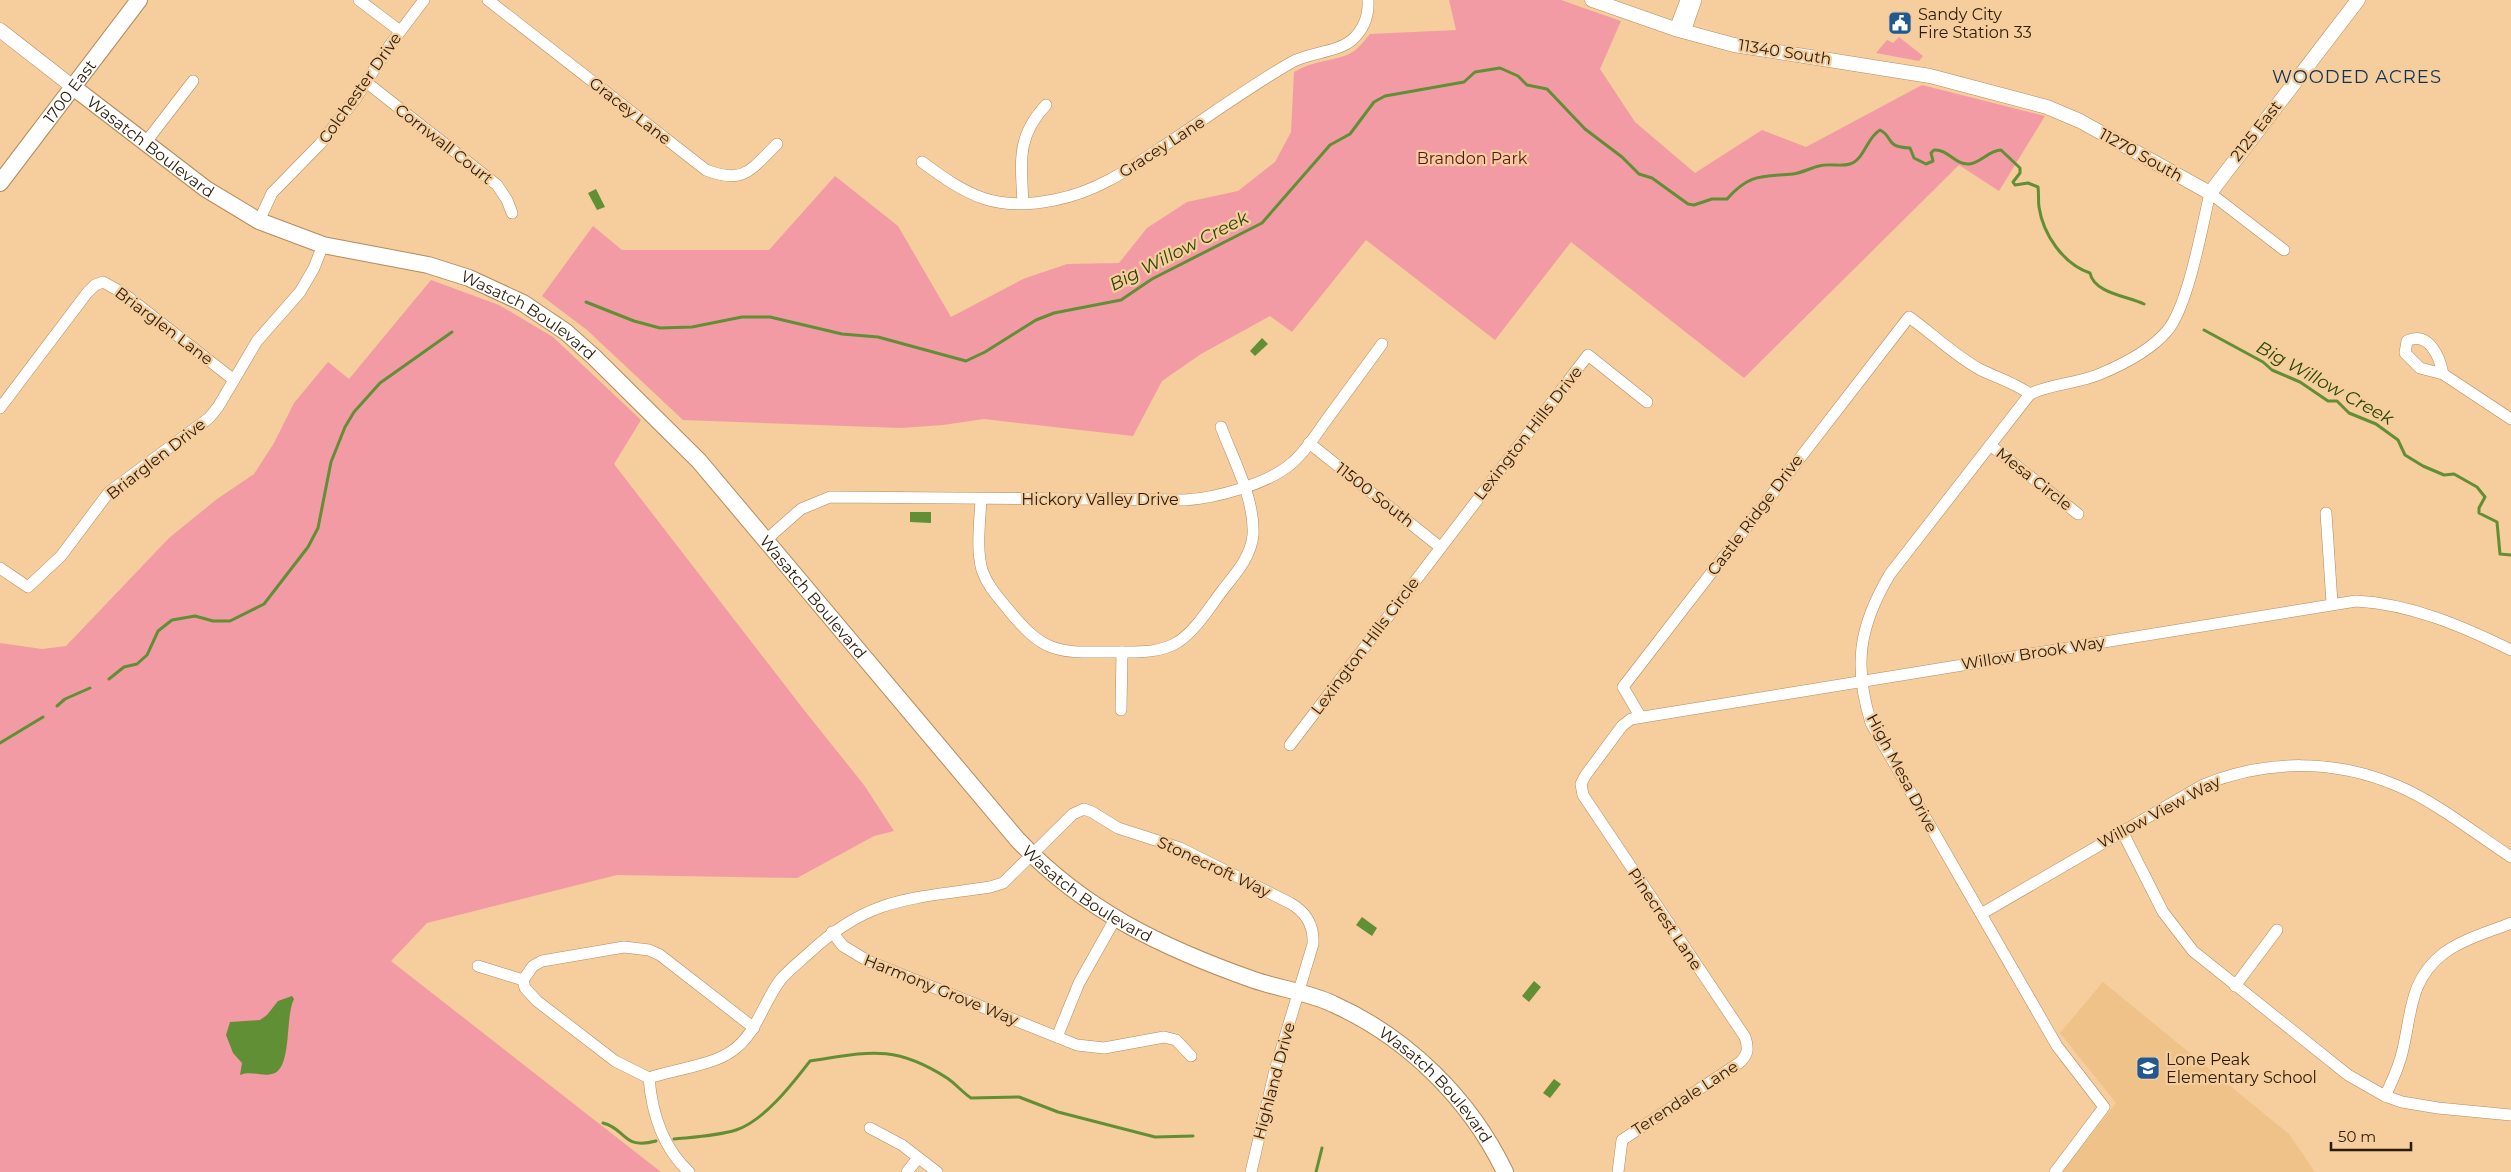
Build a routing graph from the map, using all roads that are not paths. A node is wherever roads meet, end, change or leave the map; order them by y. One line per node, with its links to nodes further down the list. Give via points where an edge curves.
1 (139, 0): 15 (main road, 1700 East)
2 (360, 0): 11 (street)
3 (424, 0): 11 (street, Colchester Drive)
4 (488, 0): 19 (street, Gracey Lane, via 706,170 725,177 744,174)
5 (1368, 0): 23 (street, Gracey Lane, via 1366,22 1350,41 1295,60 1097,188 1053,201)
6 (1592, 0): 12 (street, 11340 South)
7 (1686, 0): 12 (street)
8 (1696, 0): 12 (street)
9 (2358, 0): 22 (street, 2125 East)
10 (0, 30): 15 (street)
11 (400, 31): 14 (street, Colchester Drive)
12 (1680, 31): 16 (street, 11340 South, via 1734,44 1930,76)
13 (193, 81): 18 (street)
14 (366, 82): 24 (street, Cornwall Court, via 497,185); 25 (street, Colchester Drive, via 320,144 272,193)
15 (73, 87): 18 (main road, Wasatch Boulevard); 21 (main road, 1700 East)
16 (1982, 89): 22 (street, 11270 South, via 2064,113)
17 (1046, 105): 23 (street, via 1025,133)
18 (146, 142): 25 (main road, Wasatch Boulevard, via 213,194)
19 (777, 144)
20 (922, 162): 23 (street, Gracey Lane, via 970,195 1005,203)
21 (0, 184)
22 (2210, 193): 27 (street, 11270 South); 31 (street, via 2184,298 2178,316 2168,330 2148,349 2099,374)
23 (1023, 203)
24 (512, 213)
25 (259, 221): 26 (main road, Wasatch Boulevard)
26 (323, 245): 30 (street, Briarglen Drive, via 300,292 257,341); 42 (main road, Wasatch Boulevard, via 400,258 450,271 503,292 542,315 579,343 678,439)
27 (2284, 250)
28 (1382, 344): 36 (street, Hickory Valley Drive)
29 (2443, 374): 34 (street)
30 (234, 380): 33 (street, Briarglen Lane, via 123,293 103,282 87,293); 44 (street, Briarglen Drive, via 209,418 109,492 61,556 28,587)
31 (2030, 394): 37 (street, High Mesa Drive); 50 (street, Castle Ridge Drive, via 1963,359 1909,317 1623,687)
32 (1647, 402): 43 (street, Lexington Hills Drive, via 1588,355)
33 (0, 408)
34 (2511, 419)
35 (1221, 427): 38 (street)
36 (1310, 444): 38 (street, Hickory Valley Drive, via 1280,472); 43 (street, 11500 South)
37 (1990, 445): 41 (street, Mesa Circle); 48 (street, High Mesa Drive, via 1890,574 1877,596 1862,638)
38 (1243, 487): 39 (street, Hickory Valley Drive, via 1202,499 1184,500); 47 (street, via 1252,521 1252,536 1249,552 1241,566 1197,624 1177,642 1150,652)
39 (981, 499): 42 (street, Hickory Valley Drive, via 830,498 801,509); 47 (street, via 982,568 994,593 1022,627 1044,646 1058,650)
40 (2326, 513): 45 (street)
41 (2078, 514)
42 (766, 540): 54 (main road, Wasatch Boulevard)
43 (1440, 547): 51 (street, Lexington Hills Circle)
44 (0, 568)
45 (2332, 603): 46 (street, Willow Brook Way, via 2364,601 2404,608); 48 (street, Willow Brook Way)
46 (2511, 650)
47 (1122, 652): 49 (street)
48 (1861, 681): 50 (street, Willow Brook Way); 56 (street, High Mesa Drive, via 1871,723)
49 (1122, 710)
50 (1640, 716): 52 (street, Willow Brook Way, via 1622,726)
51 (1290, 745)
52 (1581, 784): 67 (street, Pinecrest Lane, via 1583,795 1598,820 1745,1037)
53 (2122, 831): 55 (street, Willow View Way, via 2221,777 2271,766 2303,764 2343,769 2400,786); 56 (street, Willow View Way); 63 (street, via 2163,912 2177,932 2192,951)
54 (1032, 856): 57 (main road, Wasatch Boulevard); 60 (street, Stonecroft Way, via 1009,879 997,885 886,904 857,916); 64 (street, Stonecroft Way, via 1073,814 1088,810 1118,828 1180,848 1290,903 1305,916 1314,935)
55 (2511, 857)
56 (1981, 914): 80 (street, High Mesa Drive, via 2057,1046 2104,1107)
57 (1115, 919): 64 (main road, Wasatch Boulevard, via 1256,981); 66 (street, via 1079,984)
58 (2511, 923): 70 (street, via 2458,945 2443,953 2430,966 2412,998 2402,1056)
59 (2277, 930): 63 (street)
60 (832, 932): 65 (street, Stonecroft Way, via 782,978); 66 (street, Harmony Grove Way, via 843,946 868,961)
61 (478, 966): 62 (street)
62 (523, 980): 65 (street, via 533,966 542,961 638,947 660,955); 69 (street, via 530,994 607,1055)
63 (2235, 986): 70 (street, via 2348,1075)
64 (1298, 991): 77 (street, Highland Drive); 78 (main road, Wasatch Boulevard, via 1352,1013 1417,1058 1466,1110)
65 (754, 1028): 69 (street, Stonecroft Way, via 726,1055)
66 (1057, 1036): 68 (street, Harmony Grove Way, via 1091,1048 1164,1037 1176,1040)
67 (1747, 1053): 79 (street, Terendale Lane, via 1739,1063 1622,1140)
68 (1191, 1056)
69 (649, 1078): 74 (street, via 651,1105 662,1133 676,1160)
70 (2385, 1096): 71 (street, via 2420,1106)
71 (2511, 1115)
72 (870, 1128): 73 (street, via 902,1145)
73 (918, 1158): 75 (street); 76 (street)
74 (689, 1172)
75 (907, 1172)
76 (937, 1172)
77 (1250, 1172)
78 (1505, 1172)
79 (1618, 1172)
80 (2055, 1172)

